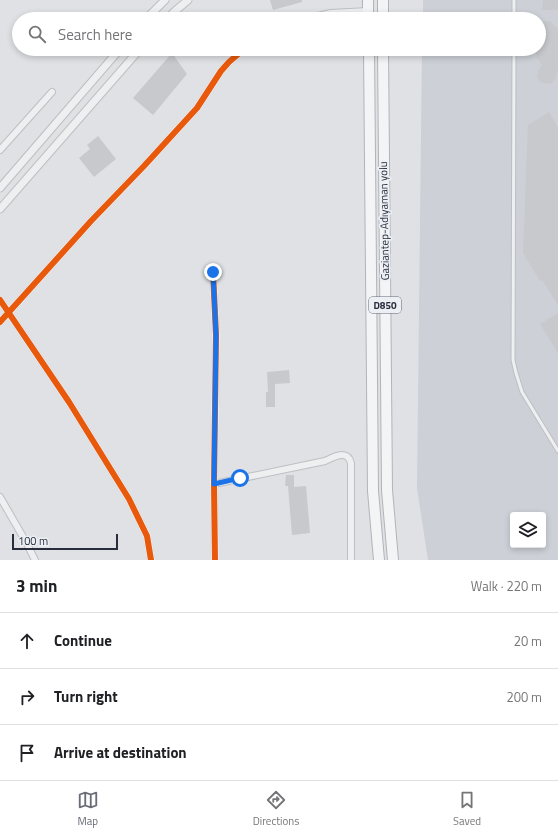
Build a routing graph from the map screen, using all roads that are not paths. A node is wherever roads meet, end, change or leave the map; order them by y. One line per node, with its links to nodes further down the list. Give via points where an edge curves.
1 (165, 0): 6 (street)
2 (188, 0): 7 (street)
3 (368, 0): 8 (highway)
4 (383, 0): 9 (highway)
5 (514, 0): 10 (lane)
6 (153, 12)
7 (174, 12)
8 (368, 12)
9 (383, 12)
10 (514, 12)
11 (114, 56): 19 (street)
12 (134, 56): 20 (street)
13 (236, 56): 23 (street, via 222,71 197,108)
14 (369, 56): 32 (highway, Gaziantep-Adıyaman yolu / D850, via 373,490)
15 (383, 56): 33 (highway, Gaziantep-Adıyaman yolu / D850, via 387,490)
16 (514, 56): 25 (lane, via 514,360 522,392)
17 (52, 92): 18 (street)
18 (0, 150)
19 (0, 188)
20 (0, 209)
21 (213, 272): 26 (street, via 216,335)
22 (0, 300): 23 (street)
23 (8, 312): 24 (street); 29 (street, via 69,402 128,499 147,536)
24 (0, 322)
25 (558, 451)
26 (214, 484): 30 (street); 31 (street, via 325,461 339,455 346,456 351,463)
27 (0, 497): 28 (street)
28 (35, 560)
29 (151, 560)
30 (215, 560)
31 (351, 560)
32 (379, 560)
33 (393, 560)

